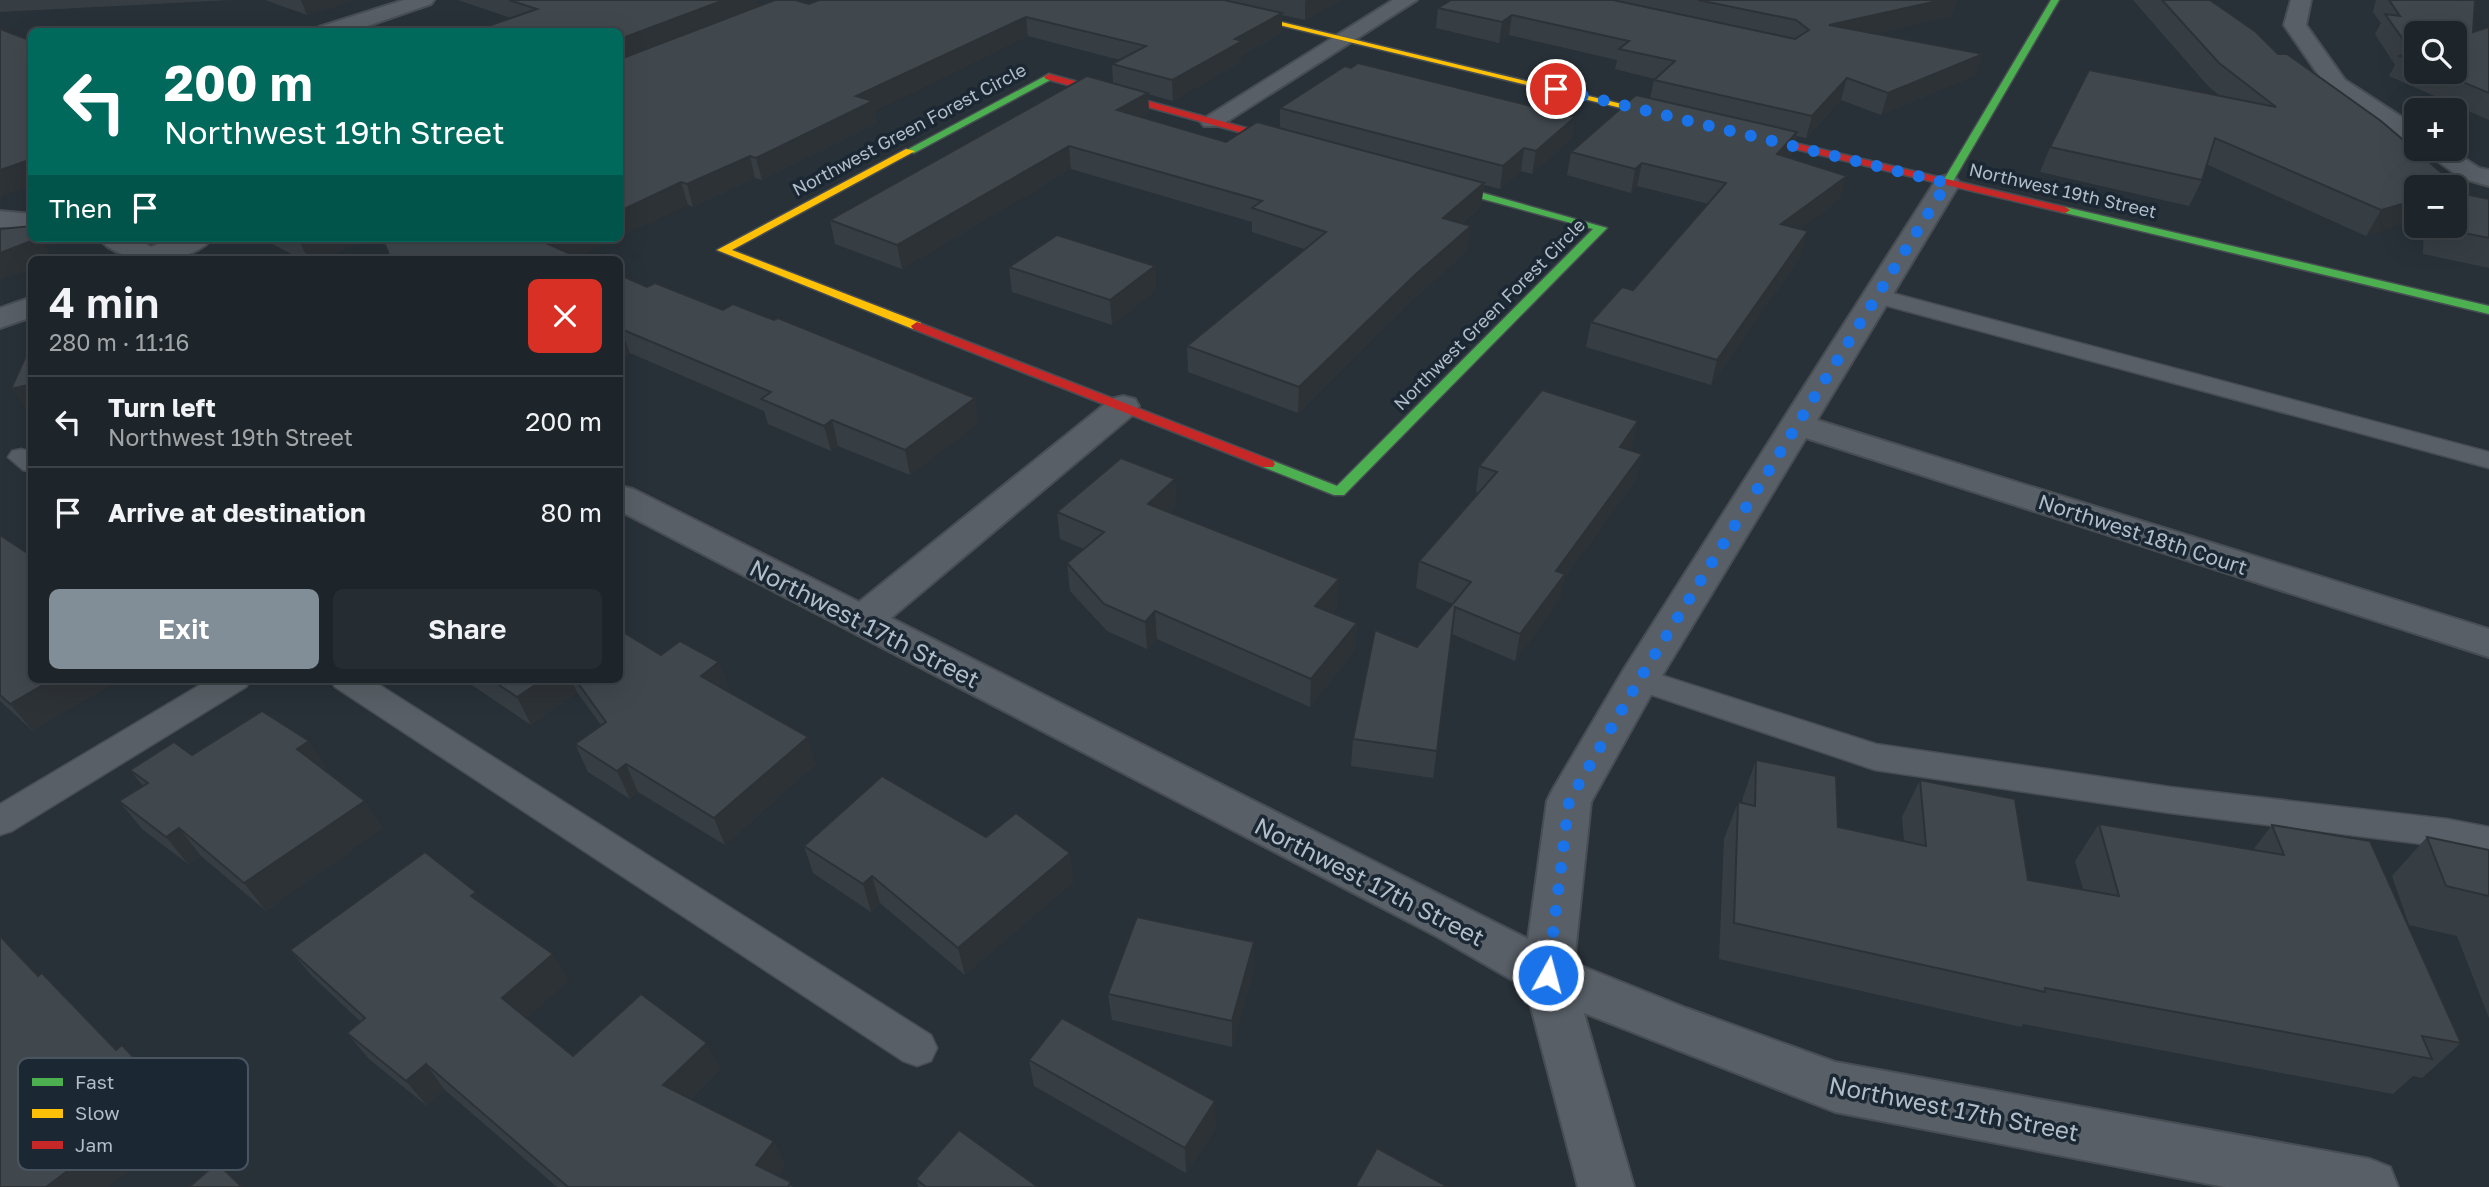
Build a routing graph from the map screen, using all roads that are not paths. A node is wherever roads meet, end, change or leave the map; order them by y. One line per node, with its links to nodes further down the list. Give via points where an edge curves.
1 (424, 0): 6 (street)
2 (1180, 0): 7 (street)
3 (1407, 0): 7 (street)
4 (2055, 0): 14 (street)
5 (2301, 0): 10 (street, via 2294,25 2337,85)
6 (339, 28)
7 (1347, 39): 8 (street); 9 (street)
8 (1212, 121): 25 (street, Northwest Green Forest Circle, via 1049,77 723,250); 25 (street, Northwest Green Forest Circle, via 1601,228 1339,492)
9 (1694, 122)
10 (2404, 129)
11 (1734, 132): 14 (street, Northwest 19th Street)
12 (2455, 161): 13 (street)
13 (2479, 175)
14 (1947, 183): 21 (street); 23 (street, Northwest 19th Street)
15 (0, 219): 16 (street)
16 (28, 222)
17 (120, 242): 19 (street)
18 (188, 242): 20 (street)
19 (145, 256)
20 (154, 256)
21 (1877, 296): 26 (street); 27 (lane)
22 (28, 308): 24 (street)
23 (2489, 310)
24 (0, 319)
25 (1123, 406): 29 (street)
26 (1798, 425): 30 (street, Northwest 18th Court); 31 (street)
27 (2489, 460)
28 (623, 499): 29 (street, Northwest 17th Street)
29 (862, 621): 36 (street, Northwest 17th Street, via 1453,922)
30 (2489, 643)
31 (1639, 680): 35 (lane, via 1875,757); 36 (street, via 1569,801)
32 (228, 683): 34 (lane)
33 (352, 683): 37 (lane)
34 (0, 821)
35 (2489, 841)
36 (1548, 975): 38 (street); 39 (street, Northwest 17th Street, via 1835,1087)
37 (917, 1048)
38 (1606, 1187)
39 (2370, 1187)

